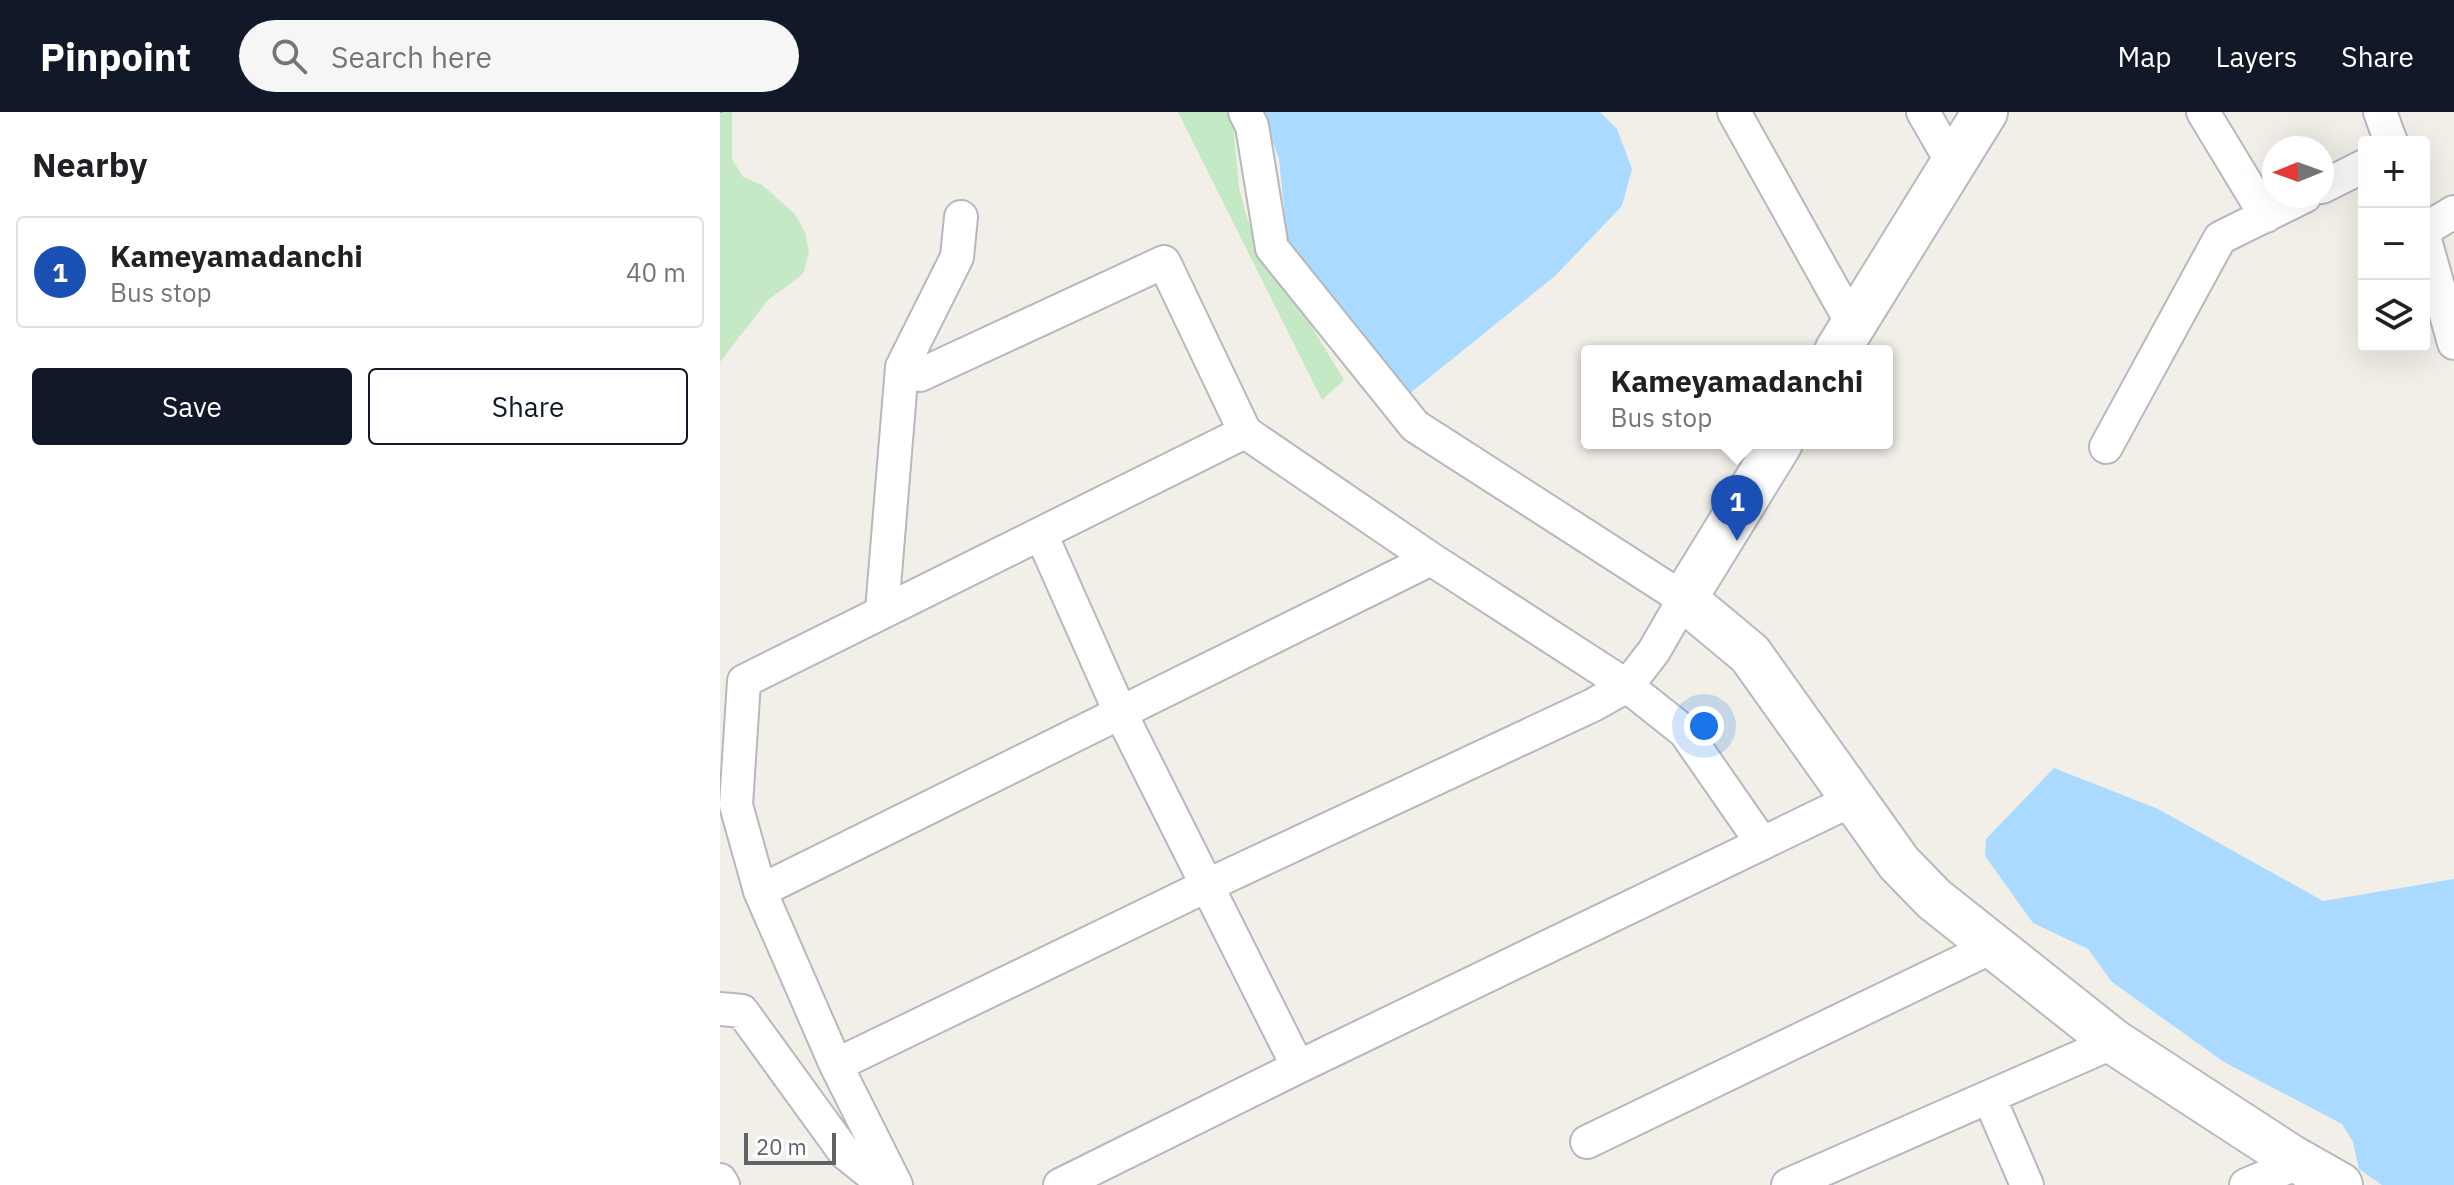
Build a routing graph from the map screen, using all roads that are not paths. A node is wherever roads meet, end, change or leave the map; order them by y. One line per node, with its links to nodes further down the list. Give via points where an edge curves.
1 (1245, 112): 25 (street, via 1252,126 1272,248 1415,426)
2 (1734, 112): 17 (street)
3 (1923, 112): 8 (street)
4 (1985, 112): 8 (street)
5 (2203, 112): 13 (street)
6 (2380, 112): 7 (street)
7 (2389, 136)
8 (1953, 164): 17 (street)
9 (2358, 169): 10 (street)
10 (2334, 181)
11 (2282, 208): 13 (street)
12 (2454, 212): 15 (street)
13 (2266, 216): 21 (street, via 2220,238)
14 (961, 217): 19 (street, via 957,257)
15 (2430, 226)
16 (2430, 257): 18 (street)
17 (1845, 338)
18 (2454, 343)
19 (902, 367): 20 (street, via 920,375 1164,262); 26 (street)
20 (1245, 432): 23 (street); 24 (street)
21 (2106, 447)
22 (1776, 449): 25 (street)
23 (1041, 534): 26 (street); 28 (street)
24 (1431, 559): 27 (street); 28 (street)
25 (1684, 599): 27 (street); 29 (street, via 1750,654)
26 (882, 611): 32 (street, via 744,681 736,805)
27 (1627, 686): 30 (street, via 1685,732); 31 (street)
28 (1120, 712): 31 (street); 32 (street)
29 (1854, 799): 30 (street); 33 (street, via 1899,863)
30 (1762, 843): 37 (street)
31 (1206, 886): 36 (street); 37 (street)
32 (760, 891): 36 (street)
33 (1992, 947): 35 (street); 39 (street)
34 (720, 1009): 43 (street, via 742,1011 845,1153)
35 (2114, 1042): 38 (street); 40 (street)
36 (836, 1065): 44 (street)
37 (1298, 1067): 45 (street)
38 (1989, 1097): 46 (street); 47 (street)
39 (1587, 1142)
40 (2300, 1162): 48 (street); 49 (street)
41 (720, 1180): 42 (street)
42 (723, 1185)
43 (885, 1185)
44 (896, 1185)
45 (1060, 1185)
46 (1788, 1185)
47 (2027, 1185)
48 (2246, 1185)
49 (2340, 1185)

